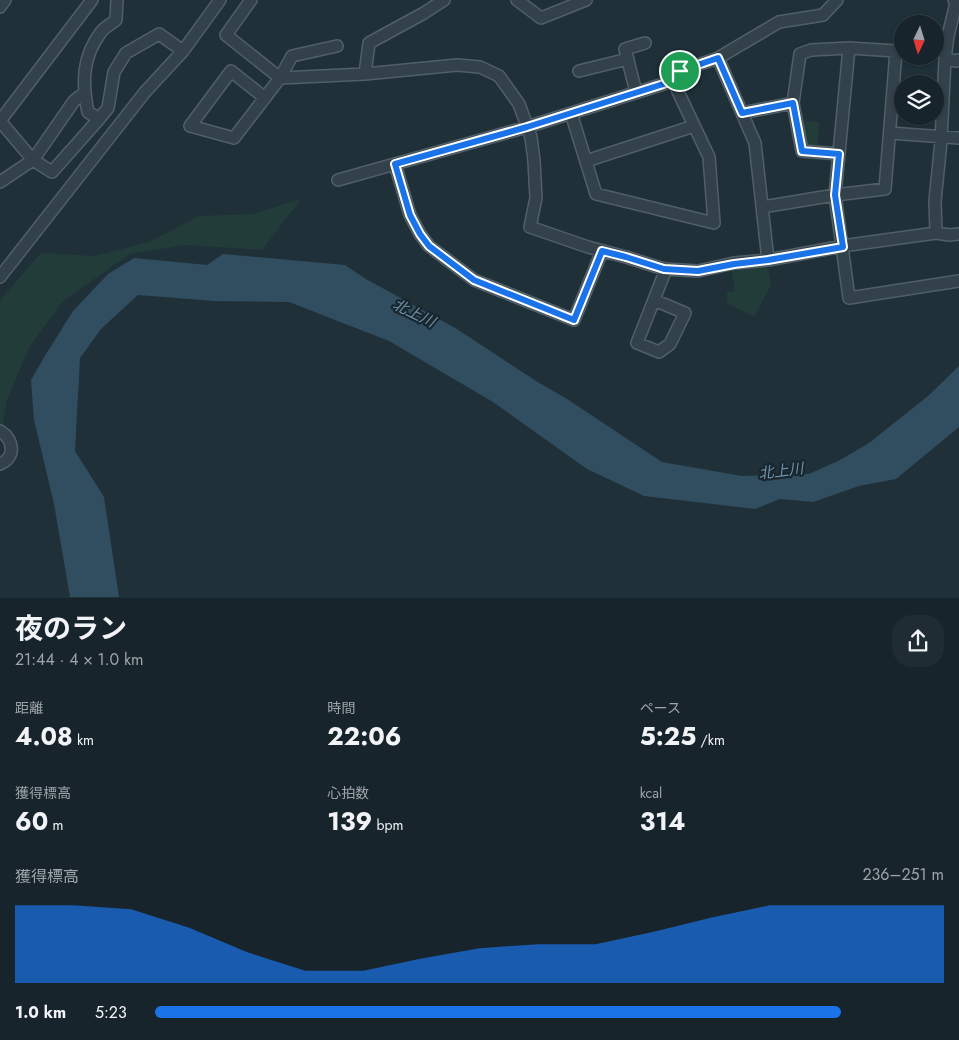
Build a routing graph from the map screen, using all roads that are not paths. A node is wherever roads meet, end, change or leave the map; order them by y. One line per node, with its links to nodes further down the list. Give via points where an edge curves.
1 (5, 0): 11 (street)
2 (92, 0): 31 (street)
3 (117, 0): 25 (street, via 116,20 102,31 89,51)
4 (220, 0): 15 (street)
5 (251, 0): 22 (street, via 226,35)
6 (444, 0): 21 (street, via 369,43)
7 (586, 0): 9 (street, via 541,18)
8 (837, 0): 16 (street, via 823,15 779,22)
9 (520, 1)
10 (957, 2): 18 (street)
11 (0, 7)
12 (645, 43): 17 (street, via 625,50)
13 (337, 46): 22 (street, via 292,56)
14 (849, 48): 27 (street, via 811,50 800,54); 34 (street, via 896,50); 37 (street)
15 (183, 51): 30 (street, via 159,34 126,53 114,72 108,108); 51 (street, via 145,92)
16 (718, 58): 23 (street, via 680,71); 29 (street)
17 (628, 59): 20 (street); 24 (street)
18 (945, 59): 19 (street); 35 (street)
19 (959, 60)
20 (579, 71)
21 (365, 74): 22 (street); 33 (street, via 457,65 480,67 499,76 519,104)
22 (280, 78): 26 (street)
23 (673, 81): 24 (street); 32 (street)
24 (636, 92): 28 (street)
25 (84, 93): 30 (street, via 88,112); 38 (street, via 74,101)
26 (265, 98): 26 (street, via 234,138 190,126 231,71)
27 (793, 103): 29 (street); 37 (street, via 802,151)
28 (571, 113): 33 (street); 39 (street)
29 (742, 113): 44 (street, via 755,143)
30 (99, 119): 38 (street, via 52,172)
31 (0, 121): 38 (street)
32 (694, 126): 39 (street); 39 (street, via 709,157 714,223 596,194)
33 (527, 127): 40 (street); 48 (street, via 531,137 536,198 530,227)
34 (890, 133): 35 (street); 43 (street, via 885,189)
35 (941, 137): 36 (street); 45 (street)
36 (959, 138)
37 (839, 154): 43 (street)
38 (32, 160): 42 (street)
39 (586, 161)
40 (395, 164): 41 (street); 48 (street, via 410,215 420,234 429,246 474,280 574,320)
41 (338, 180)
42 (0, 182)
43 (835, 195): 44 (street); 47 (street)
44 (762, 207): 49 (street)
45 (936, 233): 46 (street); 47 (street)
46 (959, 234)
47 (843, 247): 49 (street); 52 (street, via 849,298)
48 (602, 251): 50 (street)
49 (768, 260): 50 (street, via 698,271)
50 (666, 269): 53 (street)
51 (0, 277)
52 (959, 281)
53 (654, 300): 53 (street, via 637,343 659,352 670,344 685,313)
54 (0, 431): 55 (street, via 9,438 12,447 10,456)
55 (0, 464)

